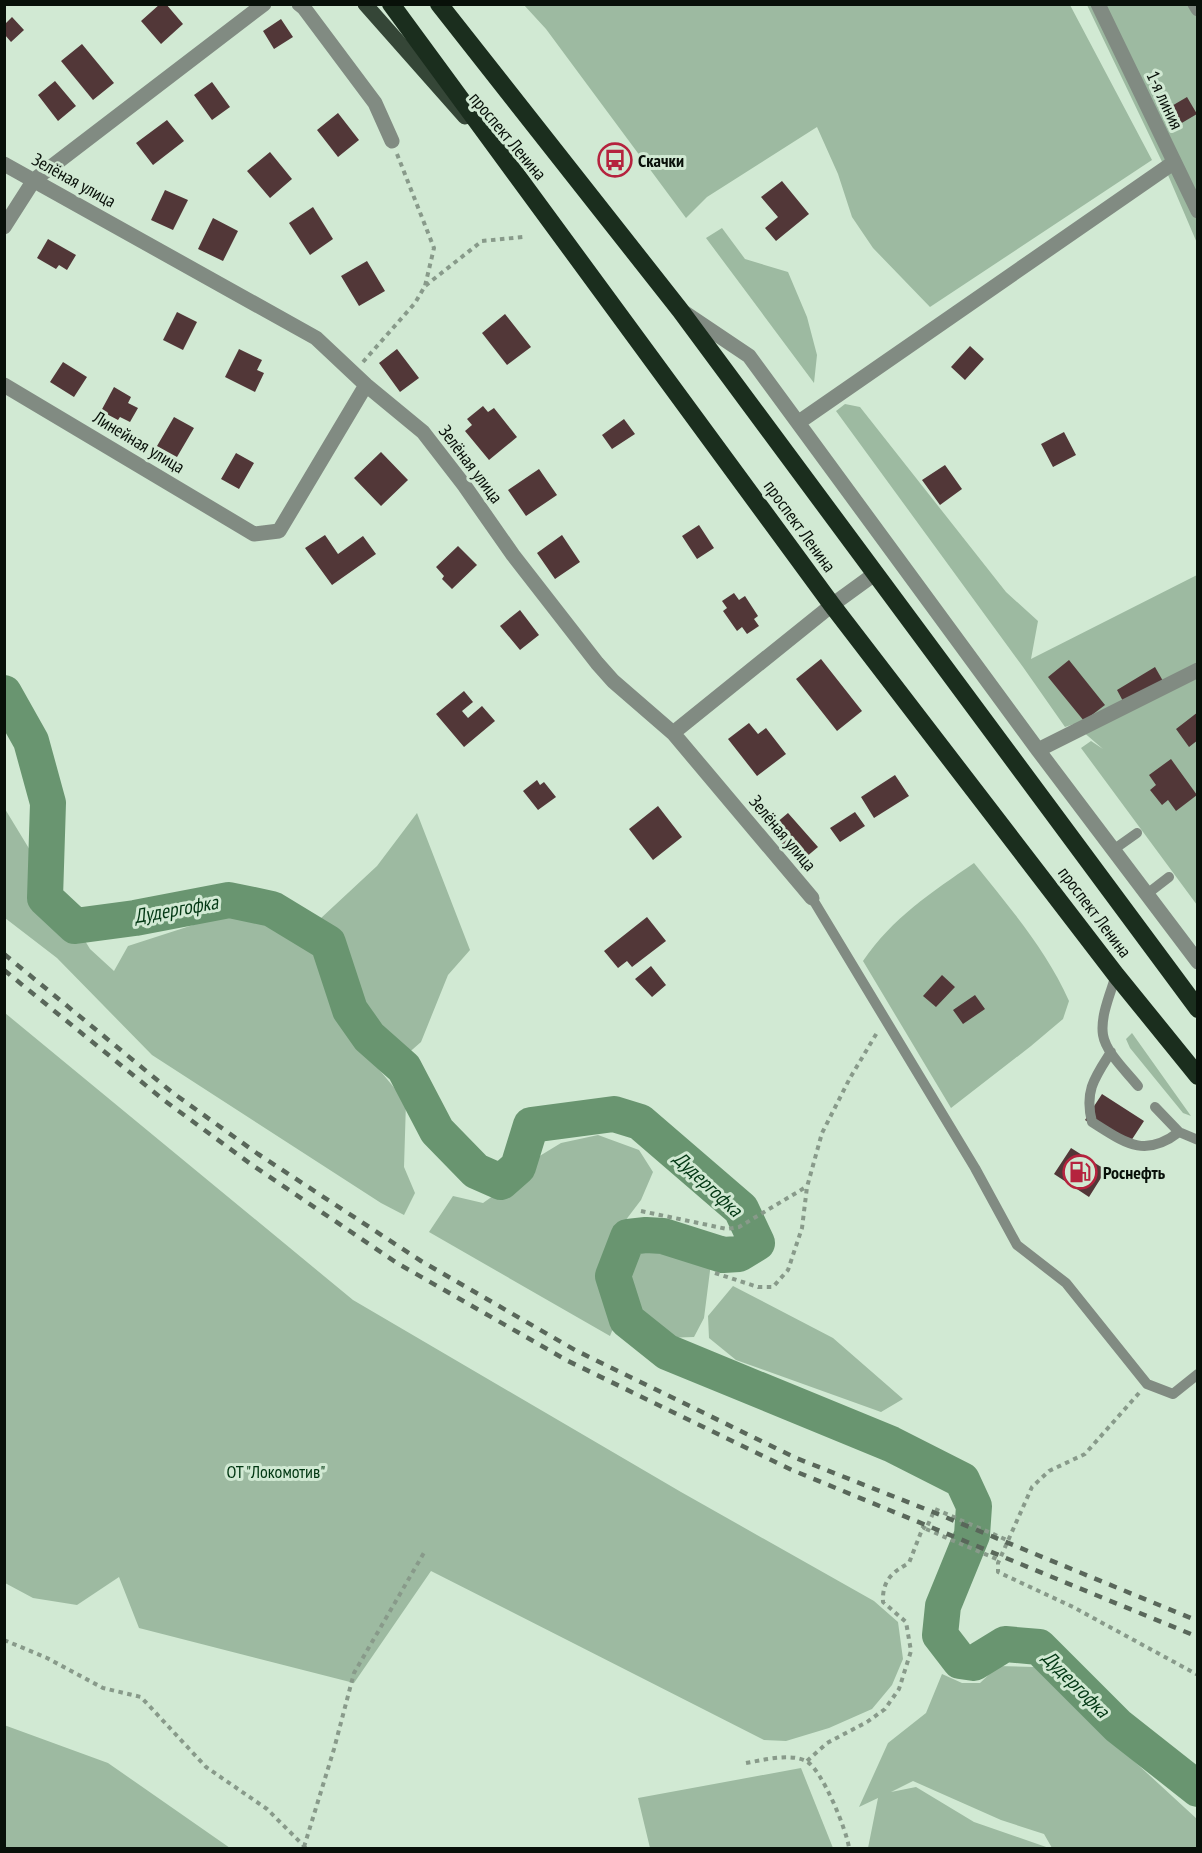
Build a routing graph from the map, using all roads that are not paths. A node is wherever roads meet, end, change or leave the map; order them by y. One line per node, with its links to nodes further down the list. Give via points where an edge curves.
1 (264, 4): 13 (street)
2 (299, 4): 9 (street, via 375,103)
3 (365, 4): 12 (main road, проспект Ленина)
4 (391, 4): 12 (highway)
5 (439, 4): 16 (highway, проспект Ленина)
6 (1098, 4): 10 (street, 1-я линия)
7 (1195, 4): 8 (street)
8 (1197, 9)
9 (392, 141)
10 (1173, 163): 14 (street, 1-я линия); 19 (street)
11 (4, 164): 13 (street, Зелёная улица)
12 (512, 171): 21 (highway, проспект Ленина)
13 (34, 180): 15 (street); 18 (street, Зелёная улица, via 316,338)
14 (1197, 211)
15 (4, 227)
16 (680, 310): 19 (street, via 749,356); 20 (highway, проспект Ленина)
17 (4, 385): 18 (street, Линейная улица, via 254,534 279,531)
18 (366, 385): 23 (street, Зелёная улица, via 423,432 597,663)
19 (798, 422): 24 (street)
20 (876, 573): 21 (street); 32 (highway, проспект Ленина)
21 (832, 605): 23 (street); 31 (highway, проспект Ленина)
22 (1197, 670): 24 (street)
23 (673, 733): 29 (street, Зелёная улица)
24 (1038, 750): 26 (street)
25 (1137, 833): 26 (lane)
26 (1113, 850): 28 (street)
27 (1169, 877): 28 (lane)
28 (1147, 894): 30 (street)
29 (812, 898): 39 (lane, via 975,1168 1017,1245 1066,1283 1147,1384 1173,1394)
30 (1197, 962)
31 (1116, 975): 33 (lane, via 1103,1036); 34 (highway, проспект Ленина)
32 (1197, 1009)
33 (1112, 1052): 35 (lane); 37 (lane, via 1095,1077 1087,1105 1092,1122 1126,1143 1145,1148)
34 (1197, 1076)
35 (1138, 1086)
36 (1155, 1107): 37 (lane)
37 (1179, 1132): 38 (lane)
38 (1197, 1140)
39 (1197, 1374)

